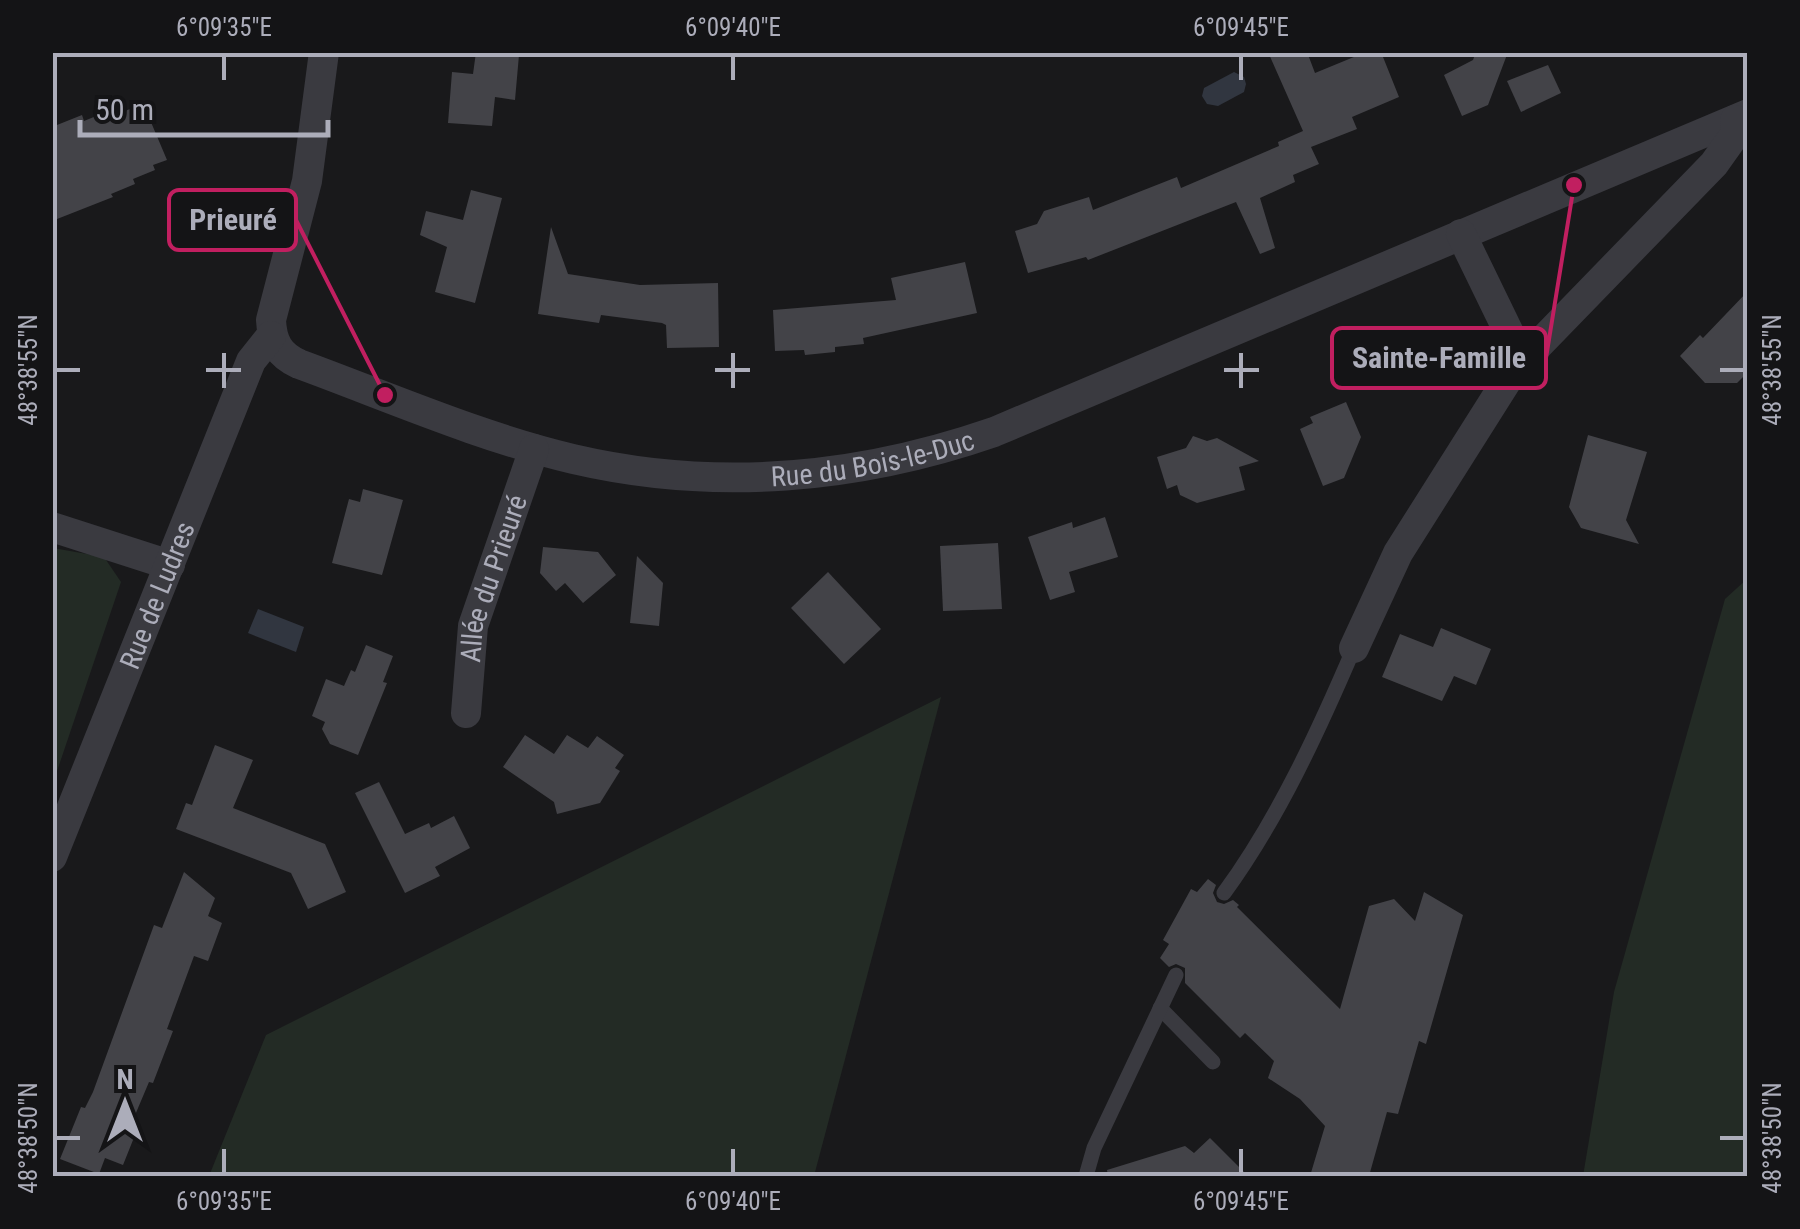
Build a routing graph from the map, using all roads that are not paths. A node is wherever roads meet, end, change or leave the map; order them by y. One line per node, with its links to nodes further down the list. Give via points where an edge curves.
1 (324, 52): 4 (street, via 307,181 273,307)
2 (1741, 117): 3 (street, Rue du Bois-le-Duc); 5 (street, Rue du Bois-le-Duc, via 1714,164)
3 (1461, 234): 5 (street); 6 (street, Rue du Bois-le-Duc, via 994,432 895,462 794,477 719,477 632,470)
4 (272, 336): 6 (street, Rue du Bois-le-Duc, via 282,354 299,364); 8 (street, Rue de Ludres, via 250,361)
5 (1526, 358): 9 (street, Rue du Bois-le-Duc, via 1488,406 1398,553)
6 (534, 449): 10 (street, Allée du Prieuré, via 473,626)
7 (52, 527): 8 (street)
8 (170, 565): 11 (street, Rue de Ludres)
9 (1354, 648): 12 (lane, via 1326,714)
10 (466, 712)
11 (52, 857)
12 (1224, 893)
13 (1176, 974): 14 (lane)
14 (1160, 1008): 15 (lane); 16 (lane)
15 (1214, 1062)
16 (1086, 1176)

